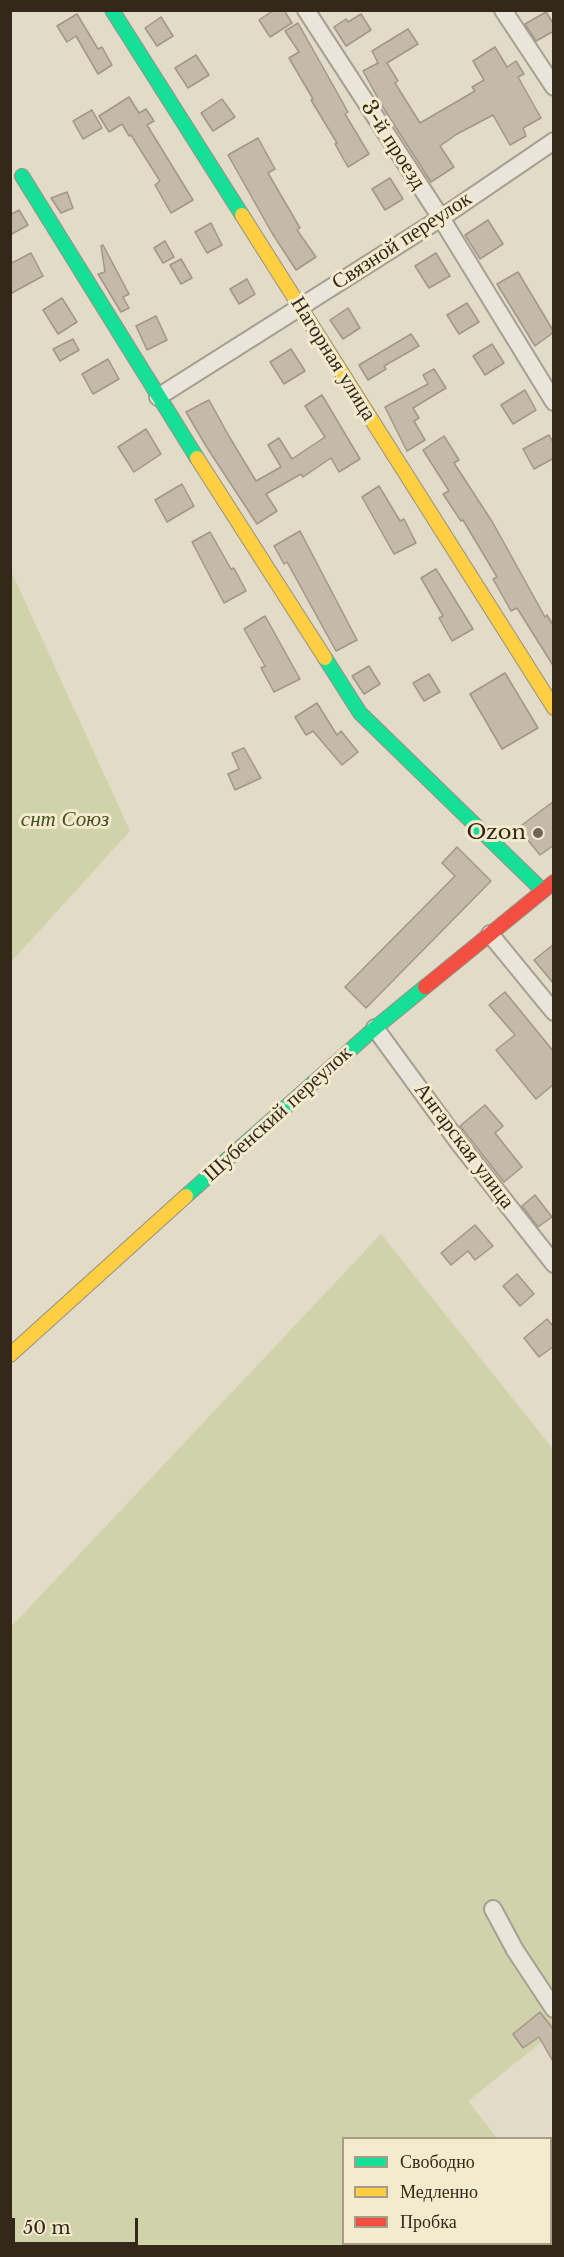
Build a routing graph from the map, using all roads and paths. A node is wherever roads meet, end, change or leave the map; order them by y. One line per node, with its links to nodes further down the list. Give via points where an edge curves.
1 (112, 10): 8 (street, Нагорная улица)
2 (306, 10): 7 (street, 3-й проезд)
3 (503, 10): 4 (street)
4 (554, 87)
5 (554, 141): 7 (street, Связной переулок)
6 (22, 176): 9 (street)
7 (441, 218): 8 (street, Связной переулок); 10 (street, 3-й проезд)
8 (300, 306): 9 (street, Связной переулок); 11 (street, Нагорная улица)
9 (158, 397): 12 (street, via 360,713)
10 (554, 402)
11 (554, 708)
12 (548, 887): 13 (street, Шубенский переулок)
13 (490, 934): 14 (street); 15 (street, Шубенский переулок)
14 (554, 1012)
15 (375, 1028): 16 (street, Ангарская улица); 17 (street, Шубенский переулок)
16 (554, 1264)
17 (10, 1355)
18 (493, 1909): 19 (street)
19 (554, 2009)

